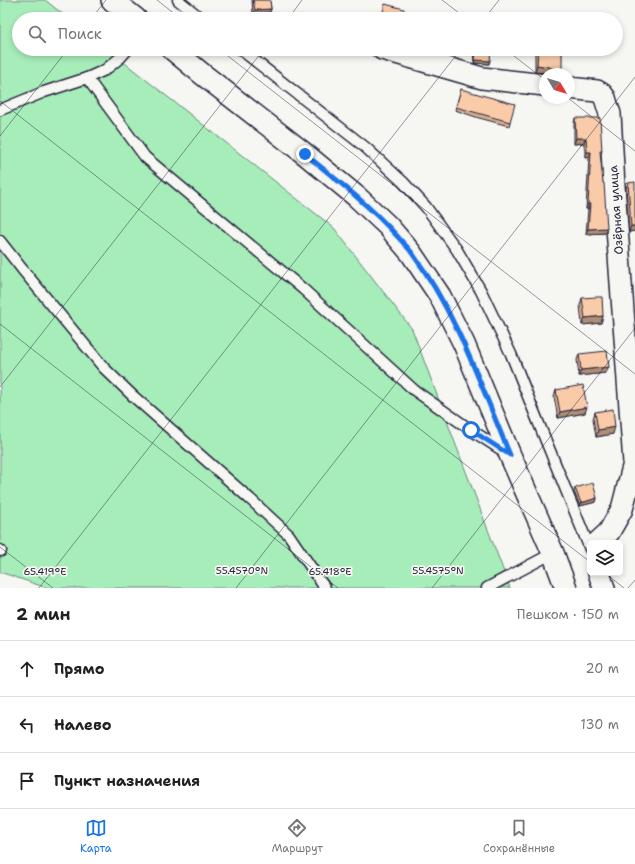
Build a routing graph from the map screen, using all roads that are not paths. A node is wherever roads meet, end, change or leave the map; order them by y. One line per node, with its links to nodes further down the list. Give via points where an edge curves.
1 (112, 0): 3 (street)
2 (178, 0): 4 (lane)
3 (127, 12)
4 (193, 12)
5 (123, 56): 9 (lane, via 105,70)
6 (180, 56): 14 (street, via 358,197 411,252 440,296 464,344)
7 (249, 56): 16 (lane, via 365,147 426,207 457,250 481,291 512,354)
8 (406, 56): 10 (street, via 482,78)
9 (87, 78): 12 (lane); 14 (lane, via 145,157 303,289 414,390)
10 (539, 84)
11 (575, 89): 15 (street, Озёрная улица, via 602,94 610,114 634,463 622,509 609,532)
12 (0, 110)
13 (0, 241): 19 (lane, via 104,368 289,535)
14 (510, 455): 17 (street)
15 (600, 540)
16 (587, 542)
17 (553, 554): 20 (lane); 21 (street)
18 (600, 576): 22 (street)
19 (325, 588)
20 (487, 588)
21 (566, 588)
22 (604, 588)

